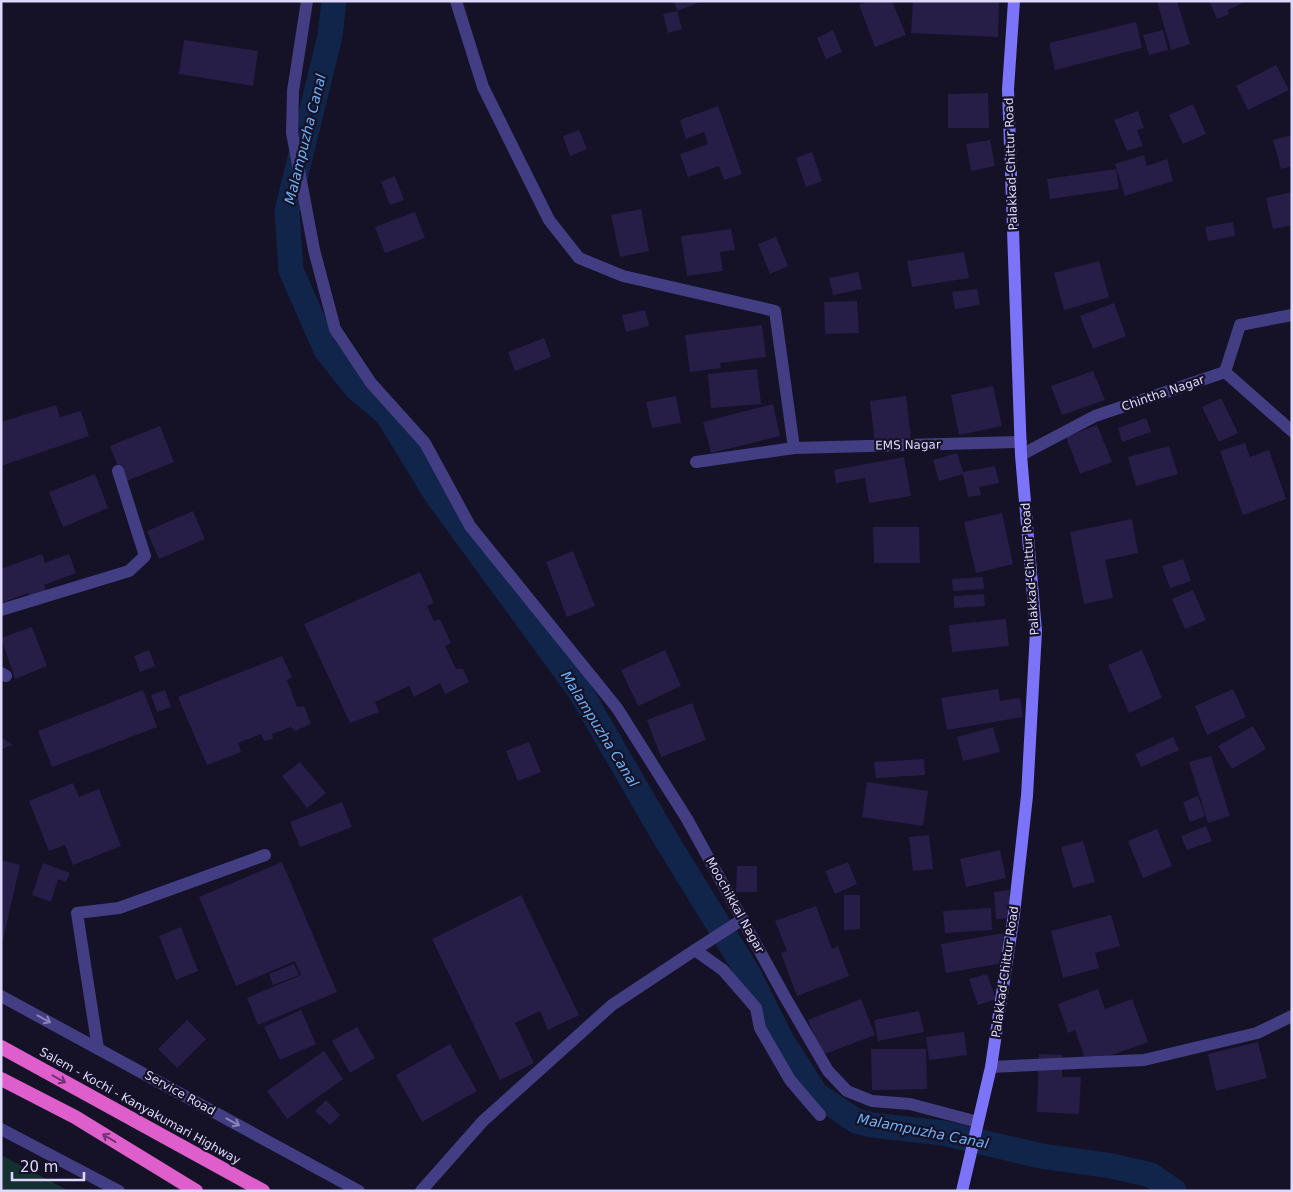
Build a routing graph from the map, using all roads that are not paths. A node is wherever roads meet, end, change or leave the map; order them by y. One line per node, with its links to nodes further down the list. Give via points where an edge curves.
1 (307, 1): 14 (street, Moochikkal Nagar, via 293,91 292,133 314,250 335,329 371,383 426,443 470,526 617,708 687,819)
2 (456, 1): 8 (street, via 483,87 549,220 579,258 623,276 775,311)
3 (1014, 1): 7 (main road, Palakkad-Chittur Road, via 1008,88)
4 (1292, 315): 5 (street, via 1240,325)
5 (1225, 372): 6 (street); 9 (street, Chintha Nagar, via 1095,416)
6 (1292, 431)
7 (1021, 442): 8 (street, EMS Nagar); 9 (main road, Palakkad-Chittur Road)
8 (794, 448): 10 (street, EMS Nagar)
9 (1021, 455): 20 (main road, Palakkad-Chittur Road, via 1036,630 1026,806)
10 (696, 462)
11 (118, 471): 12 (street, via 145,556 129,571)
12 (1, 610)
13 (265, 855): 19 (street, via 119,908 77,913)
14 (743, 919): 15 (street); 23 (street, Moochikkal Nagar, via 824,1064 848,1091 872,1101 910,1104)
15 (695, 950): 22 (street, via 723,970 756,1008 760,1028 790,1080); 29 (street, via 605,1011 483,1121)
16 (1, 996): 19 (street, Service Road, one-way to 19)
17 (1292, 1016): 20 (street, via 1257,1033 1144,1060)
18 (1, 1047): 27 (highway, Salem - Kochi - Kanyakumari Highway, one-way to 27)
19 (98, 1048): 28 (street, Service Road, one-way to 28)
20 (991, 1067): 23 (main road, Palakkad-Chittur Road)
21 (1, 1079): 26 (highway, one-way to 21, via 75,1117)
22 (820, 1115)
23 (978, 1123): 30 (main road, Palakkad-Chittur Road)
24 (1, 1129): 25 (street)
25 (119, 1191)
26 (196, 1191)
27 (264, 1191)
28 (359, 1191)
29 (421, 1191)
30 (962, 1191)

